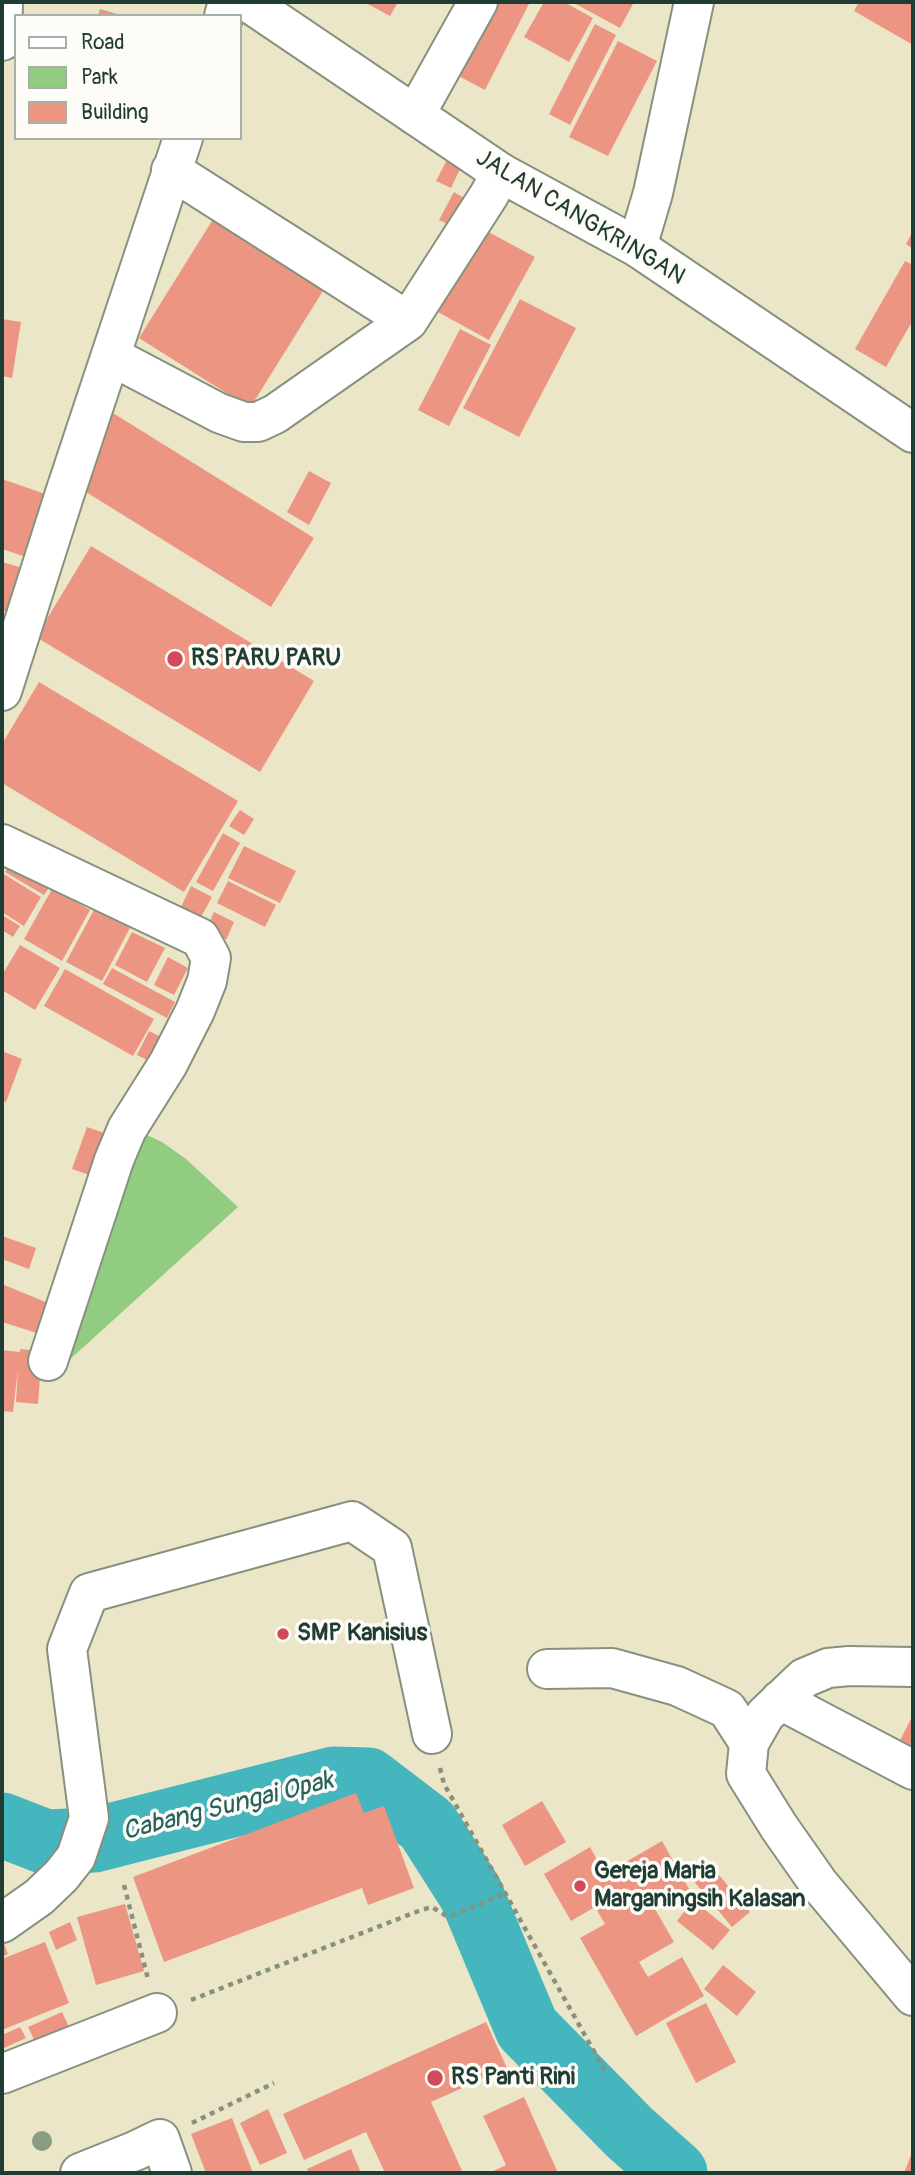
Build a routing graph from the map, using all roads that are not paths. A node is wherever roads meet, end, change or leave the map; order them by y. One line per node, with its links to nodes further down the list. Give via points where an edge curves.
1 (3, 2): 5 (street)
2 (478, 2): 6 (street)
3 (694, 2): 9 (street)
4 (268, 8): 6 (street, JALAN CANGKRINGAN)
5 (2, 41)
6 (415, 115): 8 (street, JALAN CANGKRINGAN)
7 (177, 154): 10 (street); 11 (street)
8 (501, 173): 9 (street, JALAN CANGKRINGAN); 10 (street)
9 (637, 247): 12 (street, JALAN CANGKRINGAN)
10 (408, 321): 11 (street, via 258,422 219,413)
11 (111, 356): 13 (street)
12 (913, 433)
13 (2, 691)
14 (2, 844): 15 (street, via 200,938 211,958 195,1011 114,1160)
15 (48, 1362)
16 (913, 1667): 18 (street, via 828,1668 804,1678)
17 (547, 1669): 20 (street, via 612,1668 677,1686 727,1709)
18 (780, 1700): 20 (street); 21 (street)
19 (432, 1734): 22 (street, via 392,1548 352,1521 89,1593 67,1649 89,1818 76,1857 61,1876)
20 (749, 1743): 23 (street, via 746,1774 779,1827 819,1884)
21 (913, 1770)
22 (2, 1923)
23 (913, 1996)
24 (157, 2013): 25 (street)
25 (2, 2074)
26 (166, 2156): 27 (street, via 135,2151)
27 (80, 2173)

